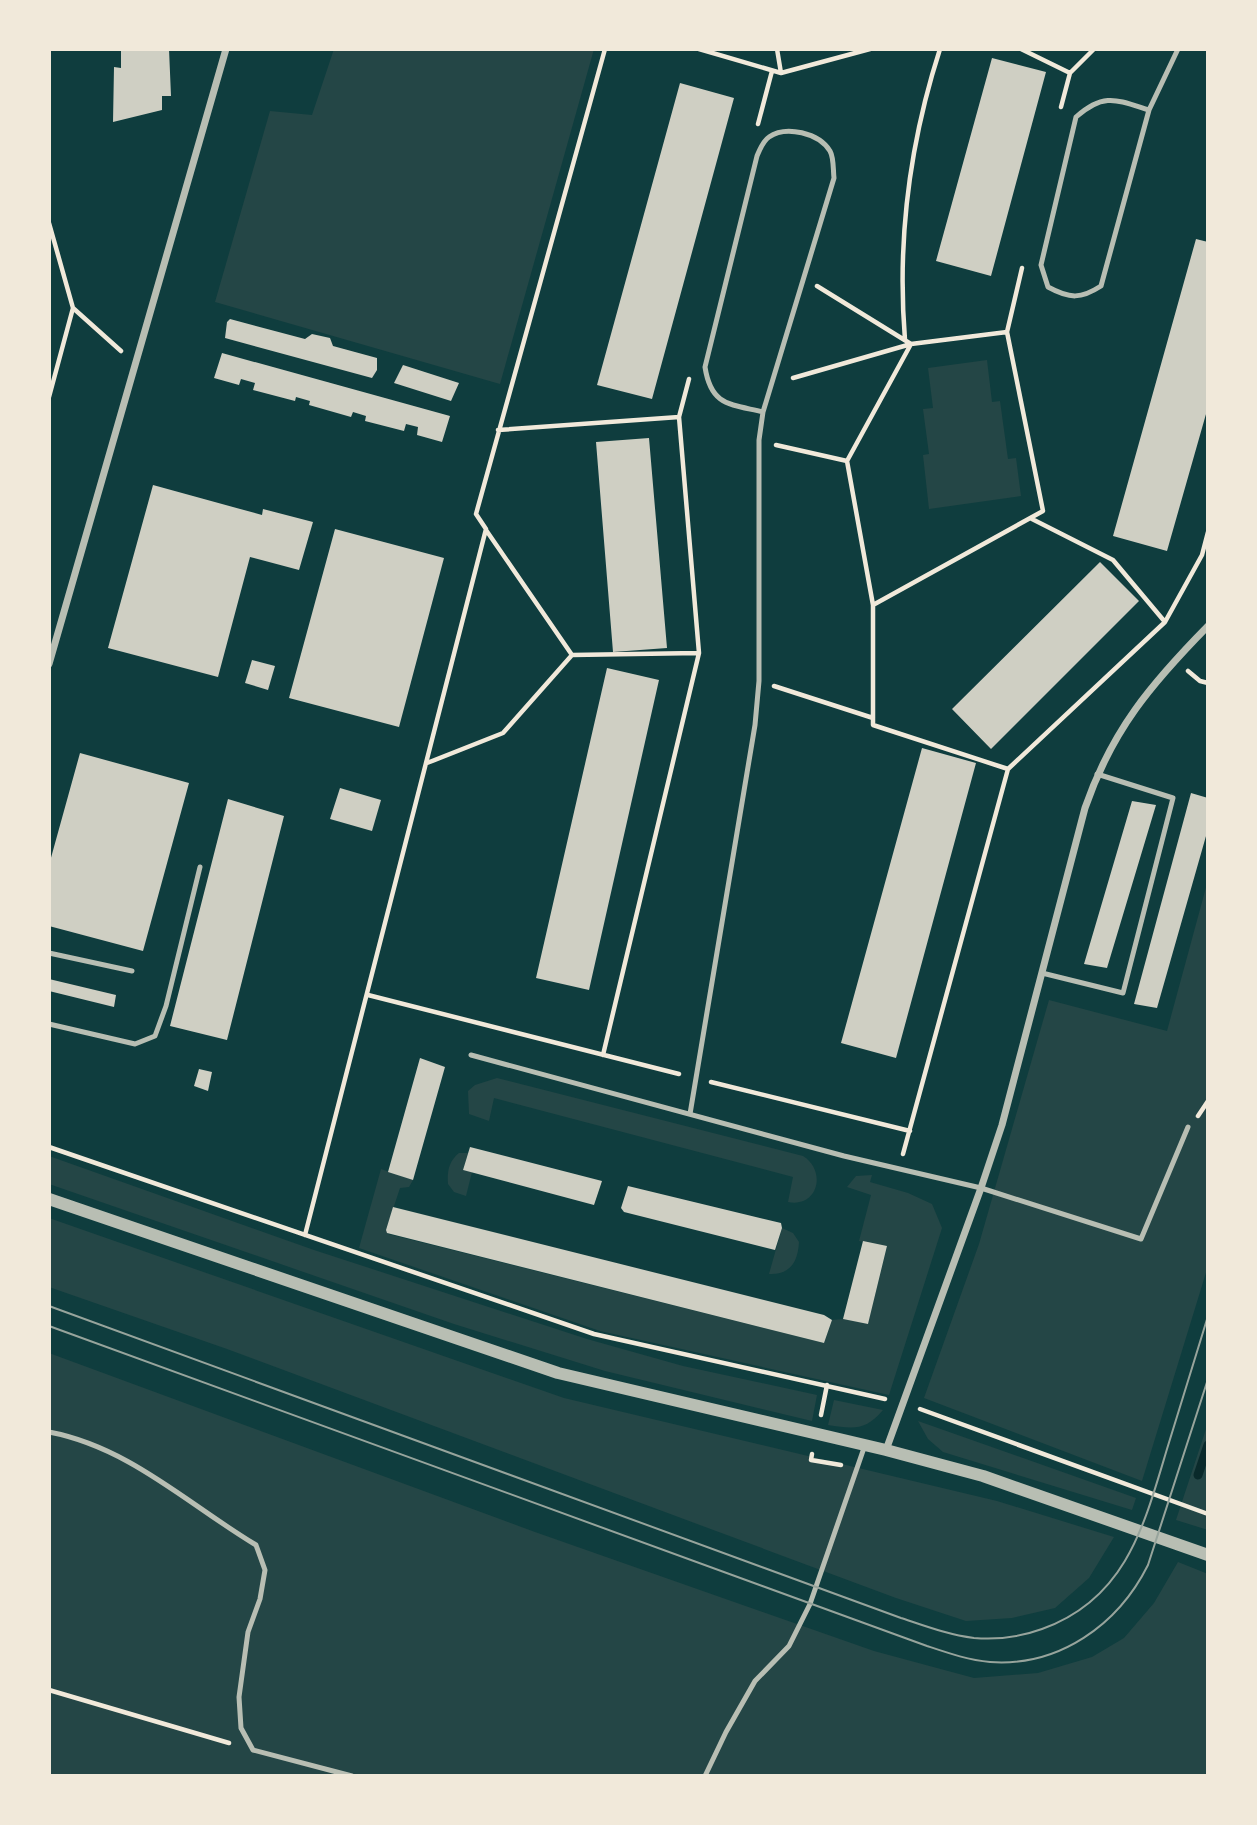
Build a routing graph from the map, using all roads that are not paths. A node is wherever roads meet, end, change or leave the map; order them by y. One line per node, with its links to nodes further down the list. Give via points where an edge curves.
1 (226, 49): 6 (street)
2 (1178, 49): 3 (lane)
3 (1149, 110): 3 (lane, via 1101,286 1086,296 1063,295 1048,287 1041,265 1076,117 1092,103 1116,100)
4 (764, 412): 4 (lane, via 834,178 831,152 820,139 788,131 771,135 757,156 705,367 708,387 725,403); 14 (lane, via 759,440 755,725)
5 (1208, 626): 7 (street, via 1136,705)
6 (49, 664)
7 (1097, 774): 11 (street); 11 (lane, via 1173,798 1123,993)
8 (200, 867): 12 (lane, via 155,1036 135,1044)
9 (49, 953): 10 (lane)
10 (132, 971)
11 (1042, 973): 16 (street)
12 (49, 1024)
13 (471, 1055): 14 (lane)
14 (690, 1114): 16 (lane)
15 (1188, 1127): 16 (lane, via 1141,1239)
16 (981, 1188): 20 (street)
17 (49, 1199): 19 (street, via 558,1373)
18 (49, 1432): 22 (lane, via 151,1472 256,1545 265,1570 248,1632 239,1697 240,1728 253,1750)
19 (865, 1446): 20 (street); 23 (lane, via 810,1604 789,1646 755,1681)
20 (886, 1450): 21 (street, via 983,1476)
21 (1208, 1555)
22 (352, 1776)
23 (705, 1776)

